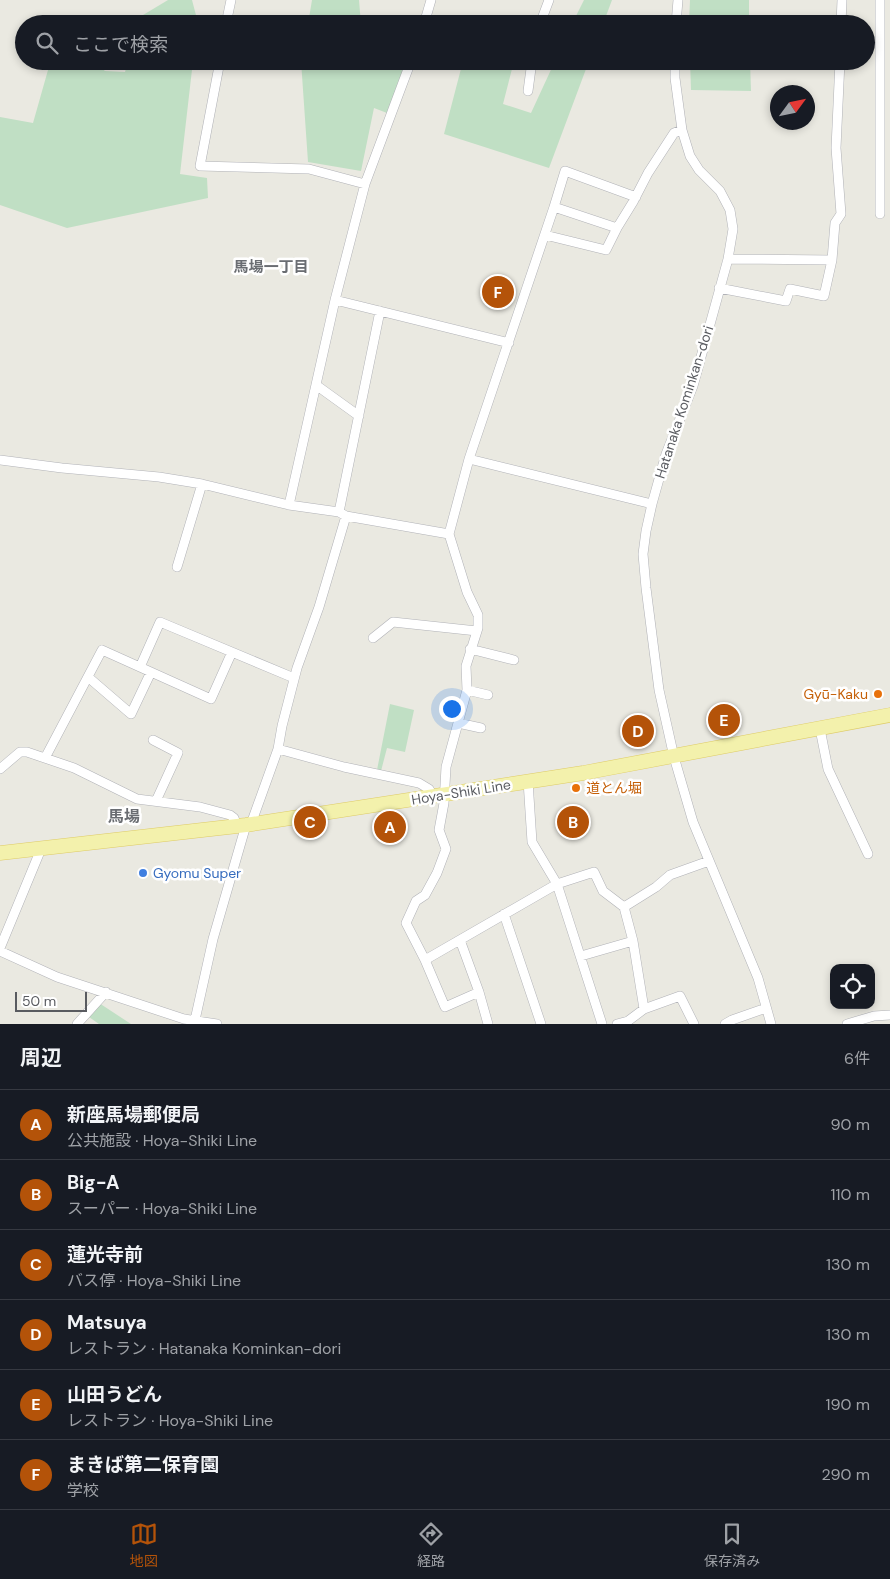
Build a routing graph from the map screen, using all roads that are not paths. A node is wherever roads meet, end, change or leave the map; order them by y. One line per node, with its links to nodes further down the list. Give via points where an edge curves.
1 (231, 0): 7 (street)
2 (431, 0): 8 (street)
3 (549, 0): 9 (street)
4 (678, 0): 10 (street)
5 (842, 0): 11 (street)
6 (880, 0): 22 (street)
7 (228, 15)
8 (427, 15)
9 (543, 15)
10 (677, 15)
11 (841, 15)
12 (218, 70): 19 (street, via 200,166 309,169)
13 (408, 70): 19 (street)
14 (531, 70): 17 (street)
15 (675, 70): 18 (street, Hatanaka Kominkan-dori)
16 (840, 70): 26 (street, via 836,148 841,214 835,223)
17 (528, 91)
18 (682, 130): 20 (street, via 674,132); 25 (street, Hatanaka Kominkan-dori, via 690,156 720,191 730,210 733,230)
19 (365, 184): 28 (street)
20 (636, 196): 21 (street, via 565,171); 23 (street)
21 (554, 207): 23 (street); 24 (street)
22 (880, 214)
23 (617, 228): 24 (street, via 606,250)
24 (545, 236): 30 (street)
25 (728, 259): 26 (street); 27 (street, Hatanaka Kominkan-dori)
26 (832, 260): 27 (street, via 824,296 790,289 786,301)
27 (720, 288): 36 (street, Hatanaka Kominkan-dori, via 693,386 666,454)
28 (335, 300): 29 (street); 31 (street)
29 (380, 311): 30 (street); 32 (street)
30 (509, 343): 33 (street)
31 (316, 385): 32 (street); 37 (street)
32 (359, 416): 38 (street)
33 (469, 459): 36 (street); 39 (street)
34 (0, 460): 35 (street)
35 (202, 484): 37 (street); 40 (street)
36 (652, 504): 58 (street, Hatanaka Kominkan-dori, via 644,554 646,588 658,690)
37 (289, 505): 38 (street)
38 (342, 514): 39 (street); 49 (street, via 319,608)
39 (449, 534): 41 (street, via 467,592 478,615)
40 (177, 567)
41 (477, 632): 42 (street, via 393,622); 43 (street)
42 (373, 638)
43 (470, 649): 45 (street); 50 (street, via 466,666)
44 (232, 652): 46 (street, via 160,622); 47 (street, via 212,699); 49 (street)
45 (514, 660)
46 (140, 667): 47 (street); 48 (street, via 102,650)
47 (152, 672): 48 (street, via 131,714)
48 (88, 677): 59 (street)
49 (294, 678): 57 (street)
50 (467, 690): 51 (street); 53 (street)
51 (488, 695)
52 (890, 716): 55 (main road, Hoya-Shiki Line)
53 (458, 723): 54 (street); 62 (street)
54 (481, 728)
55 (820, 729): 58 (main road, Hoya-Shiki Line); 67 (street, via 828,769)
56 (152, 740): 63 (street, via 178,753)
57 (278, 749): 62 (street, via 419,783); 64 (street)
58 (674, 757): 61 (main road, Hoya-Shiki Line); 68 (street, Hatanaka Kominkan-dori)
59 (45, 758): 60 (street, via 20,752); 63 (street, via 137,798)
60 (0, 769)
61 (528, 781): 62 (main road, Hoya-Shiki Line); 69 (street, via 532,842)
62 (439, 795): 64 (main road, Hoya-Shiki Line); 76 (street, via 439,830 446,849 437,873 425,895 416,901 406,923)
63 (156, 801): 64 (street, via 230,815)
64 (245, 825): 65 (main road, Hoya-Shiki Line); 82 (street)
65 (41, 849): 66 (main road, Hoya-Shiki Line); 74 (street)
66 (0, 853)
67 (868, 854)
68 (709, 861): 70 (street, via 670,875); 79 (street, Hatanaka Kominkan-dori, via 758,978)
69 (557, 884): 70 (street, via 594,872 603,891); 71 (street); 75 (street)
70 (624, 907): 73 (street)
71 (504, 914): 72 (street); 86 (street)
72 (460, 940): 76 (street); 78 (street)
73 (632, 941): 75 (street); 80 (street)
74 (0, 950): 77 (street, via 57,977)
75 (581, 956): 87 (street)
76 (425, 960): 78 (street, via 445,1007)
77 (106, 992): 82 (street); 83 (street)
78 (479, 992): 85 (street)
79 (766, 1008): 90 (street); 91 (street, Hatanaka Kominkan-dori)
80 (644, 1009): 88 (street, via 628,1021); 89 (street, via 680,996)
81 (890, 1015): 92 (street)
82 (194, 1020): 84 (street)
83 (77, 1024)
84 (217, 1024)
85 (488, 1024)
86 (541, 1024)
87 (602, 1024)
88 (617, 1024)
89 (694, 1024)
90 (725, 1024)
91 (771, 1024)
92 (847, 1024)

